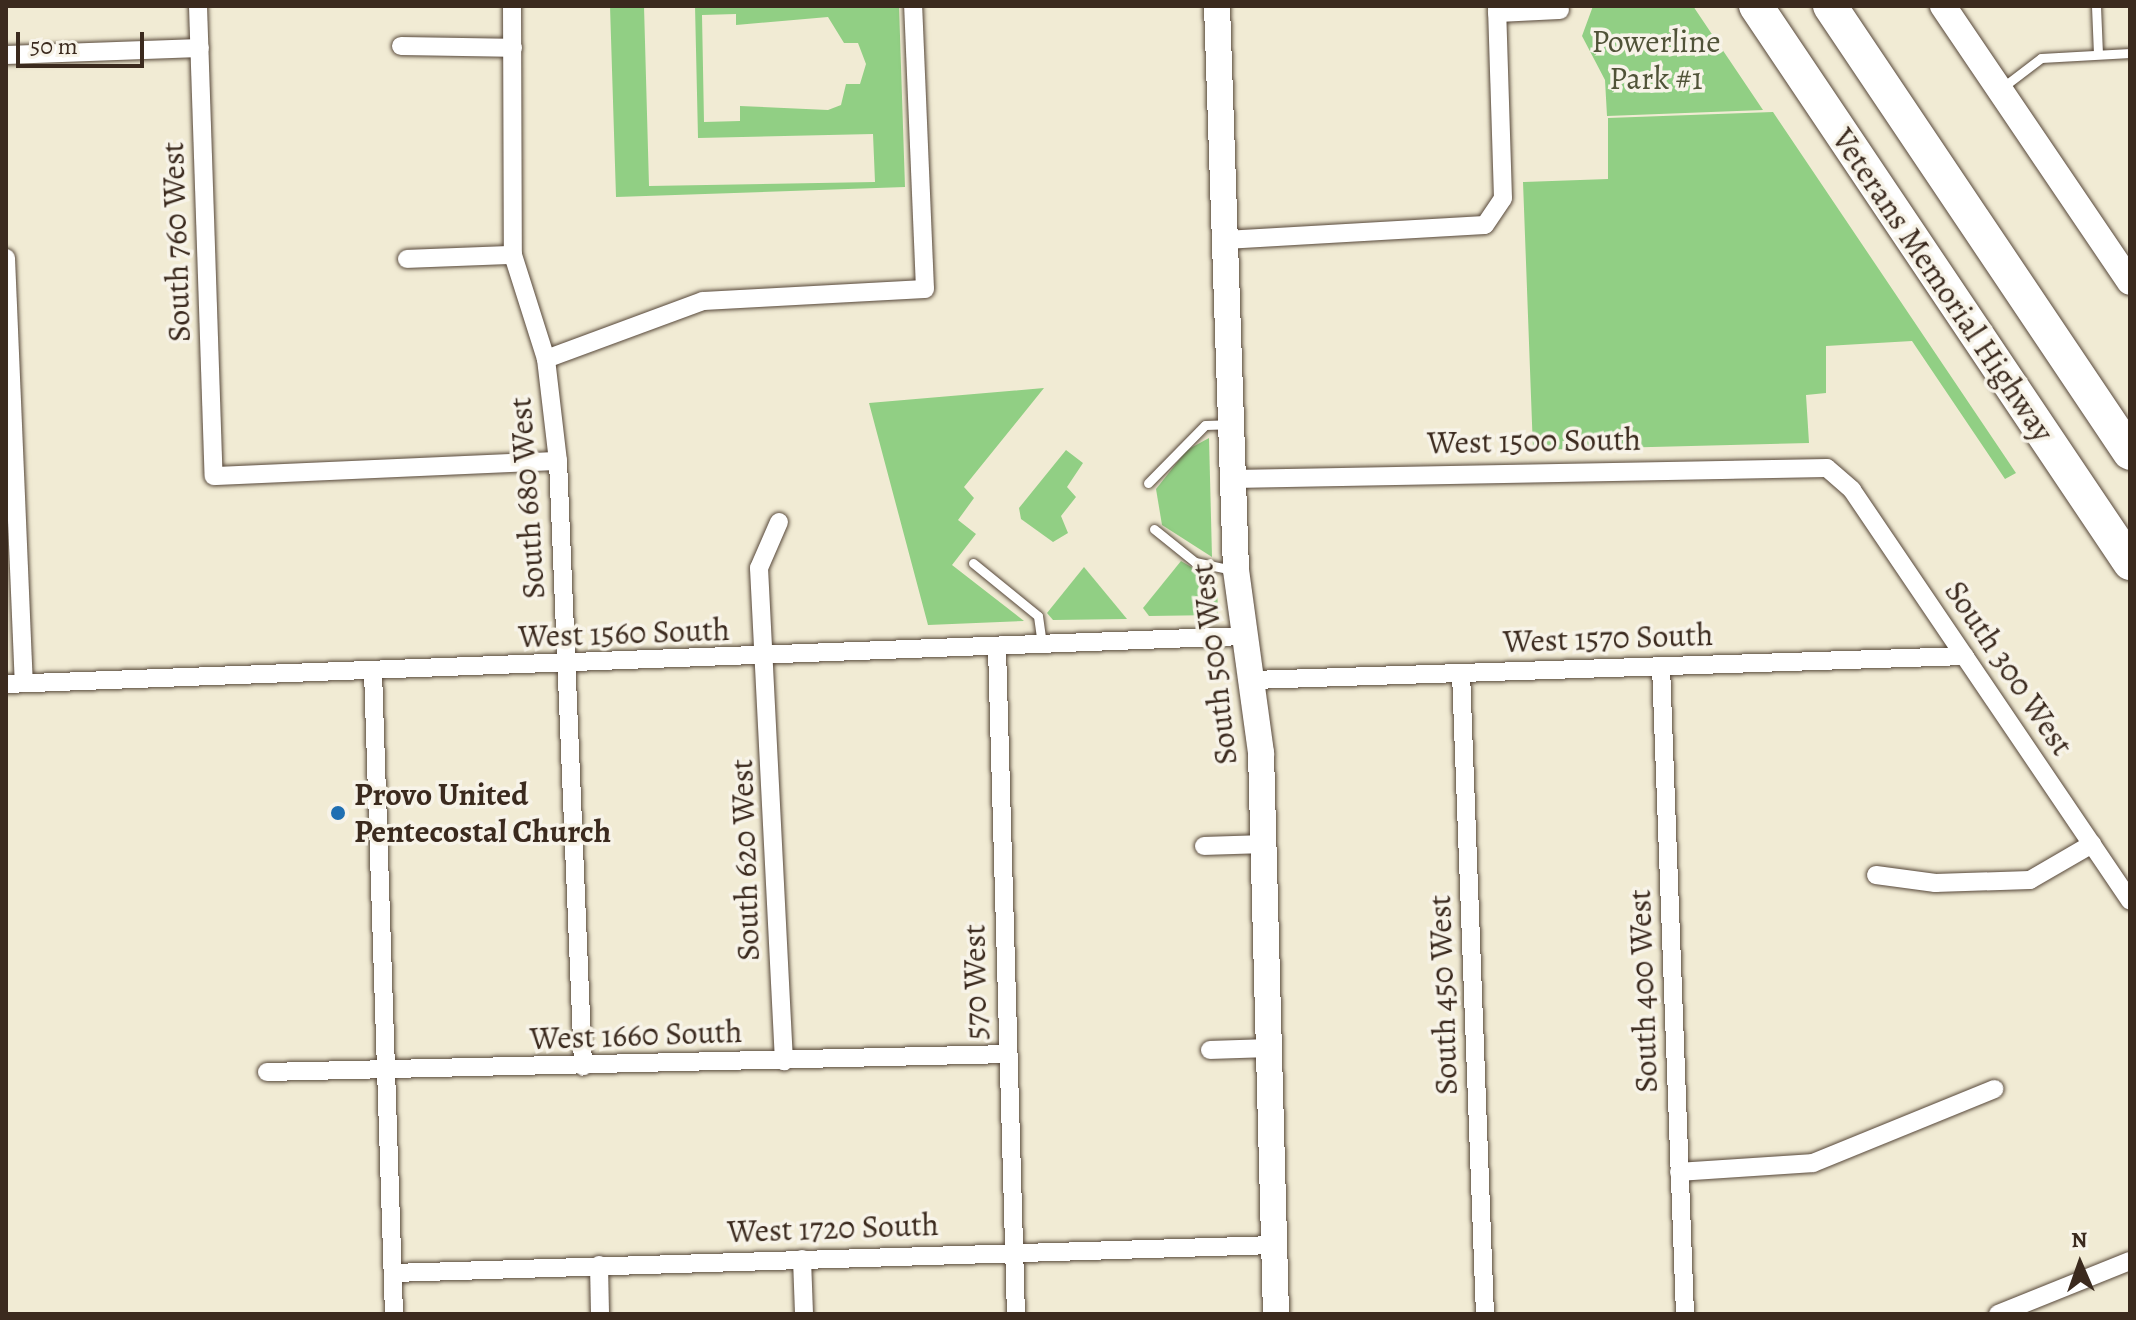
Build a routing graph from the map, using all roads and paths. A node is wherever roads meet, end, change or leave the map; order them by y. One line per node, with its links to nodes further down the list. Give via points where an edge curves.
1 (198, 6): 12 (street, South 760 West)
2 (512, 6): 13 (street)
3 (913, 6): 24 (street, via 925,289 703,301)
4 (1217, 6): 19 (main road, South 500 West)
5 (1756, 6): 35 (highway, Veterans Memorial Highway)
6 (1830, 6): 18 (highway, Veterans Memorial Highway)
7 (1943, 6): 17 (main road)
8 (2096, 6): 15 (lane)
9 (1497, 10): 10 (street); 19 (street, via 1504,187 1494,218 1464,231)
10 (1560, 10)
11 (401, 46): 13 (street)
12 (200, 48): 16 (street); 28 (street, South 760 West, via 214,476)
13 (513, 48): 20 (street)
14 (2130, 53): 15 (lane)
15 (2098, 54): 17 (lane, via 2041,58)
16 (6, 55)
17 (2000, 89): 23 (main road)
18 (1966, 208): 25 (highway); 27 (highway, Veterans Memorial Highway)
19 (1225, 240): 26 (main road, South 500 West)
20 (513, 255): 22 (street); 24 (street, South 680 West)
21 (7, 258): 47 (street)
22 (407, 259)
23 (2130, 282)
24 (546, 359): 28 (street, South 680 West)
25 (2130, 412)
26 (1231, 424): 30 (main road, South 500 West); 31 (lane, via 1205,425)
27 (2130, 453)
28 (558, 461): 42 (street, South 680 West)
29 (1835, 472): 30 (street, West 1500 South, via 1813,465); 40 (street, South 300 West)
30 (1233, 479): 36 (main road, South 500 West)
31 (1148, 483)
32 (779, 522): 41 (street, South 620 West, via 759,568)
33 (1154, 529): 36 (lane, via 1195,562)
34 (973, 563): 38 (lane, via 1038,616)
35 (2130, 563)
36 (1236, 570): 37 (main road, South 500 West)
37 (1243, 636): 38 (street, West 1560 South); 46 (main road, South 500 West)
38 (1042, 647): 39 (street, West 1560 South)
39 (997, 648): 41 (street, West 1560 South); 55 (street, 570 West)
40 (1965, 656): 43 (street, West 1570 South); 49 (street, South 300 West)
41 (767, 657): 42 (street, West 1560 South); 56 (street, South 620 West)
42 (567, 665): 44 (street, West 1560 South); 57 (street, South 680 West)
43 (1661, 666): 45 (street, West 1570 South); 61 (street, South 400 West)
44 (373, 671): 47 (street, West 1560 South); 59 (street)
45 (1461, 673): 46 (street, West 1570 South); 73 (street, South 450 West)
46 (1253, 680): 48 (main road, South 500 West)
47 (15, 684)
48 (1264, 844): 50 (street); 53 (main road, South 500 West)
49 (2092, 844): 51 (street, via 2030,880 1935,883); 52 (street, South 300 West)
50 (1204, 846)
51 (1876, 875)
52 (2130, 901)
53 (1269, 1048): 54 (street); 62 (main road, South 500 West)
54 (1210, 1050)
55 (1007, 1054): 56 (street, West 1660 South); 63 (street, 570 West)
56 (784, 1061): 57 (street, West 1660 South)
57 (583, 1066): 59 (street, West 1660 South)
58 (267, 1072): 59 (street, West 1660 South)
59 (387, 1072): 67 (street)
60 (1994, 1089): 61 (street, via 1813,1163)
61 (1679, 1172): 74 (street, South 400 West)
62 (1275, 1245): 63 (street, West 1720 South); 72 (main road, South 500 West)
63 (1014, 1253): 64 (street, West 1720 South); 71 (street, 570 West)
64 (802, 1259): 66 (street, West 1720 South); 70 (street)
65 (2130, 1261): 75 (street)
66 (599, 1265): 67 (street, West 1720 South); 69 (street)
67 (393, 1273): 68 (street)
68 (394, 1314)
69 (600, 1314)
70 (804, 1314)
71 (1016, 1314)
72 (1276, 1314)
73 (1485, 1314)
74 (1685, 1314)
75 (1998, 1314)

